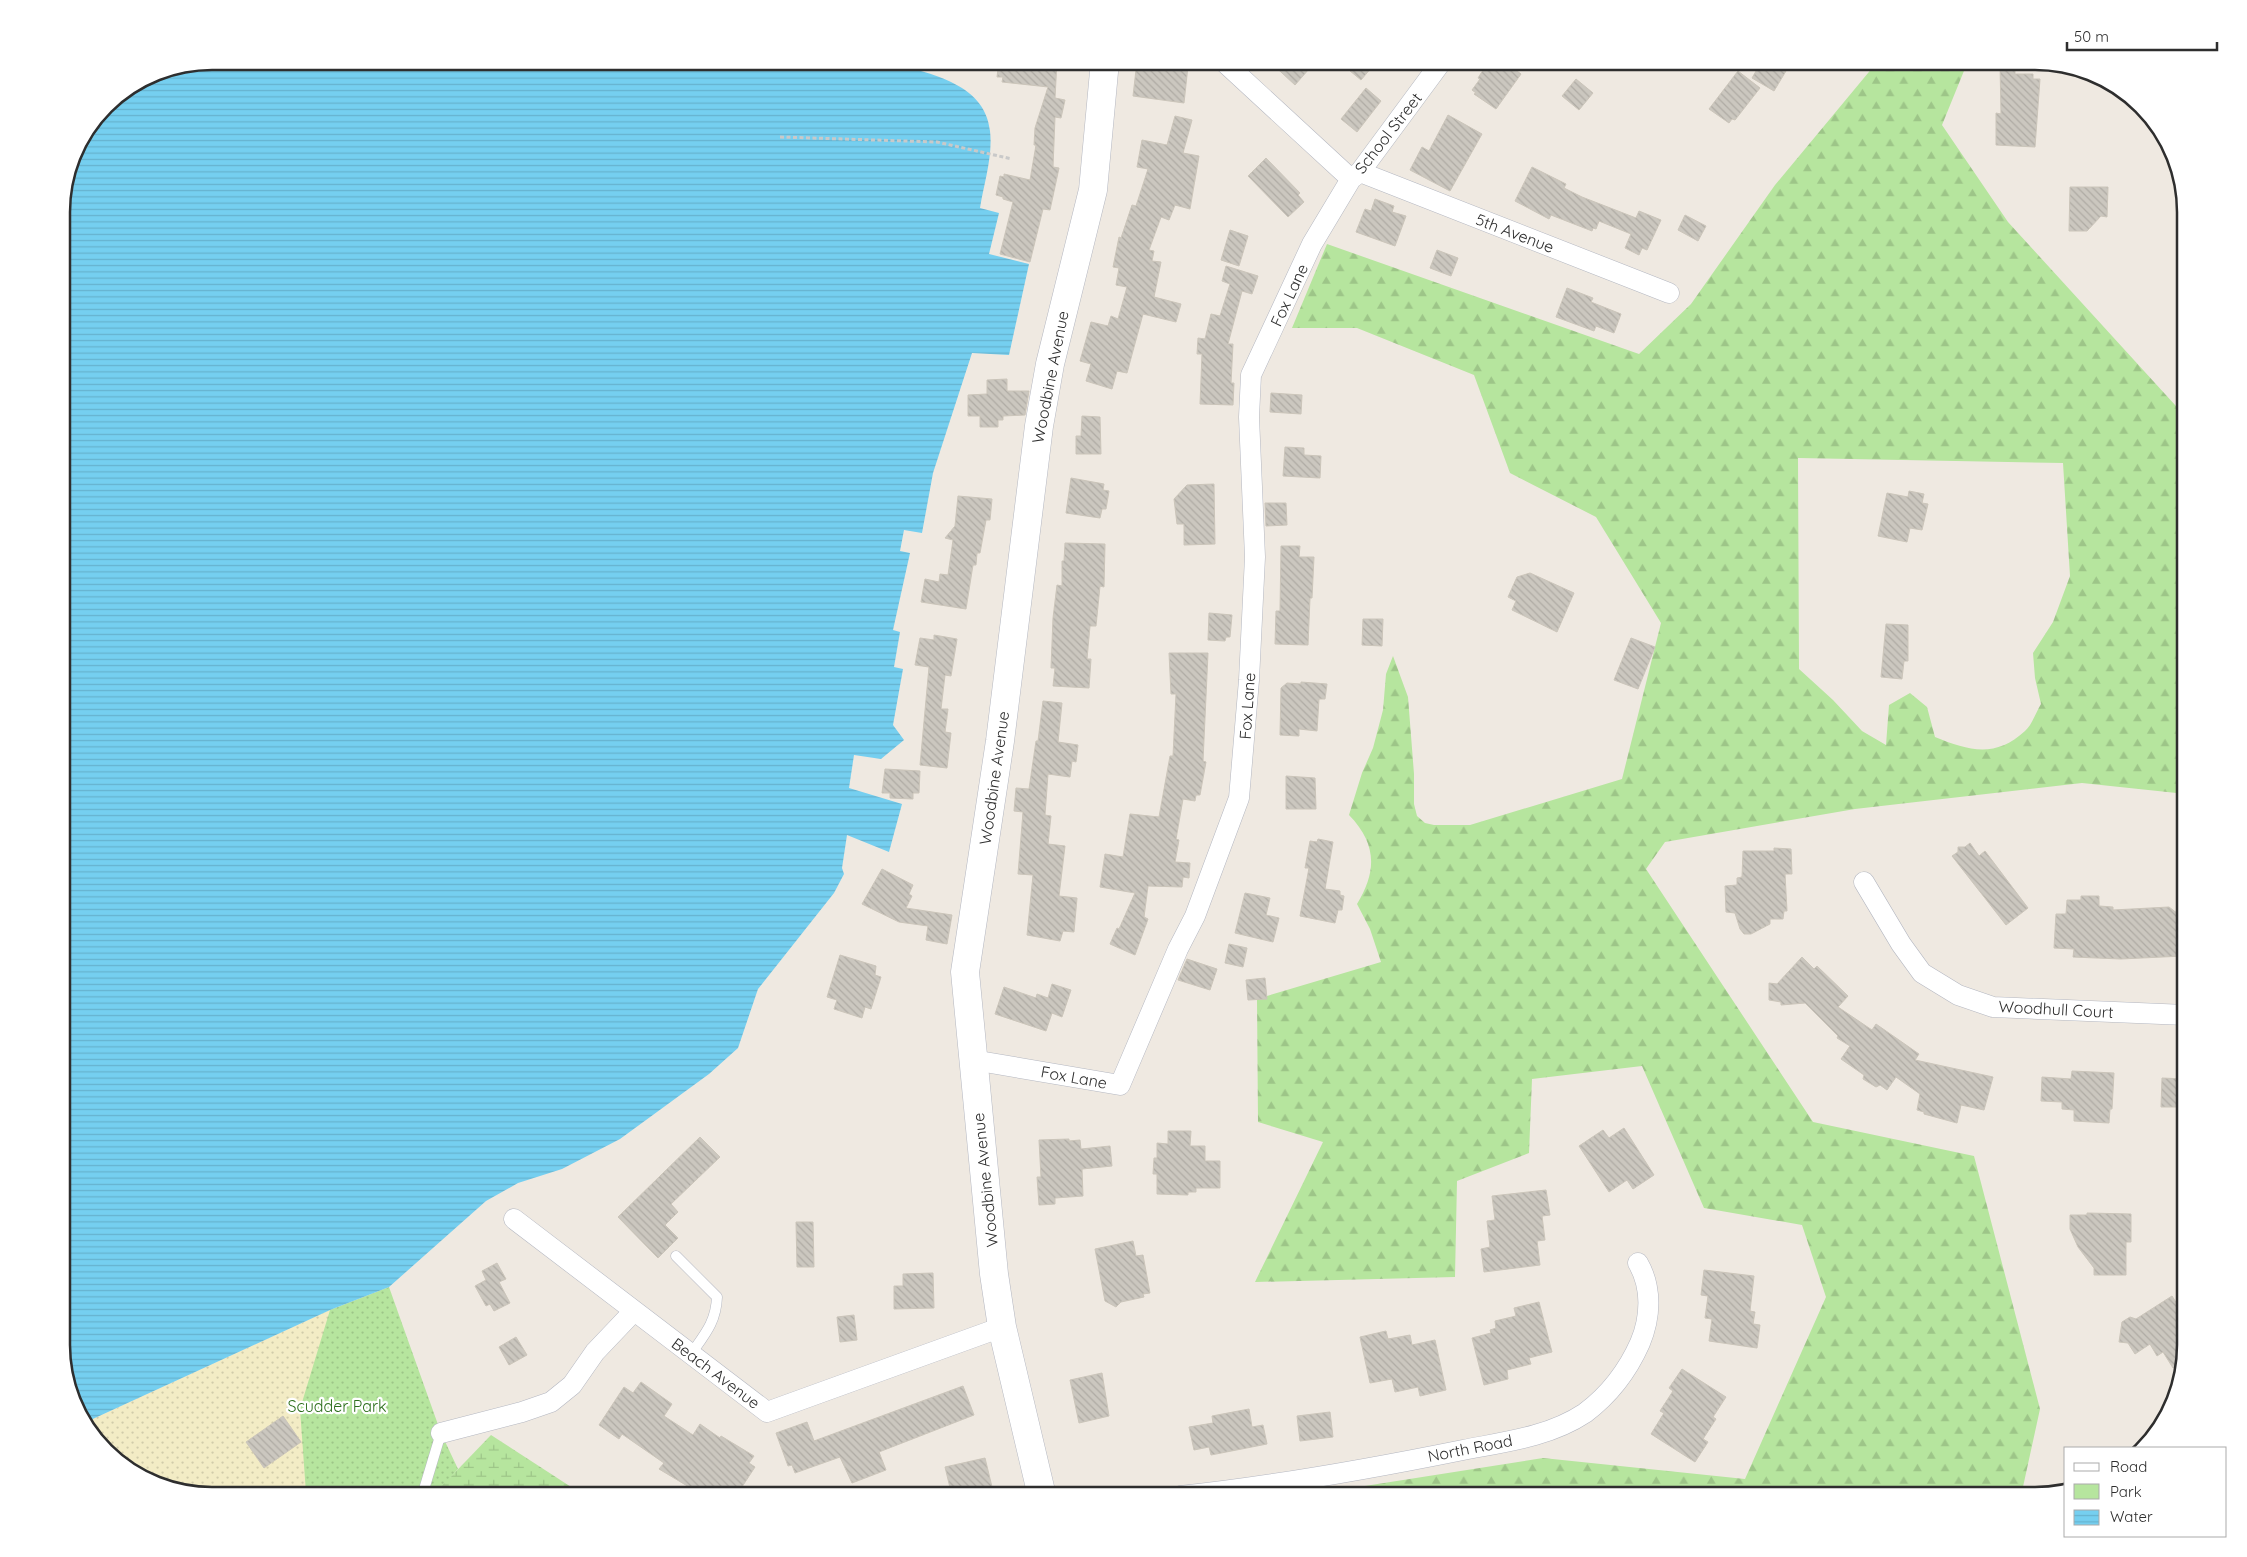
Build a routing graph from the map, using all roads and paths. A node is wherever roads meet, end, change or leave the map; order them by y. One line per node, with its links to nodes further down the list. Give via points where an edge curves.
1 (1104, 70): 10 (main road, Woodbine Avenue, via 1093,190 1050,364 1039,426 1000,741 965,972)
2 (1233, 70): 6 (street, 5th Avenue)
3 (1435, 70): 6 (street, School Street)
4 (780, 137): 5 (path, via 937,142)
5 (1012, 159)
6 (1355, 176): 7 (street, 5th Avenue); 10 (street, Fox Lane, via 1312,244 1251,375 1249,417 1255,557 1239,798 1195,916 1120,1085)
7 (1669, 293)
8 (1864, 882): 9 (street, Woodhull Court, via 1900,944 1922,973 1958,995 1993,1007)
9 (2177, 1015)
10 (973, 1060): 15 (main road, Woodbine Avenue)
11 (514, 1219): 14 (street, Beach Avenue)
12 (676, 1256): 16 (lane, via 717,1297 716,1315)
13 (1638, 1263): 20 (street, North Road, via 1647,1281 1644,1332 1618,1383 1584,1413 1544,1433 1337,1474)
14 (634, 1311): 16 (street, Beach Avenue); 17 (street, via 595,1352 572,1385 551,1402)
15 (1002, 1327): 16 (street, Beach Avenue, via 767,1412); 19 (main road, Woodbine Avenue)
16 (691, 1354)
17 (441, 1433): 18 (lane)
18 (425, 1487)
19 (1040, 1487)
20 (1244, 1487)

